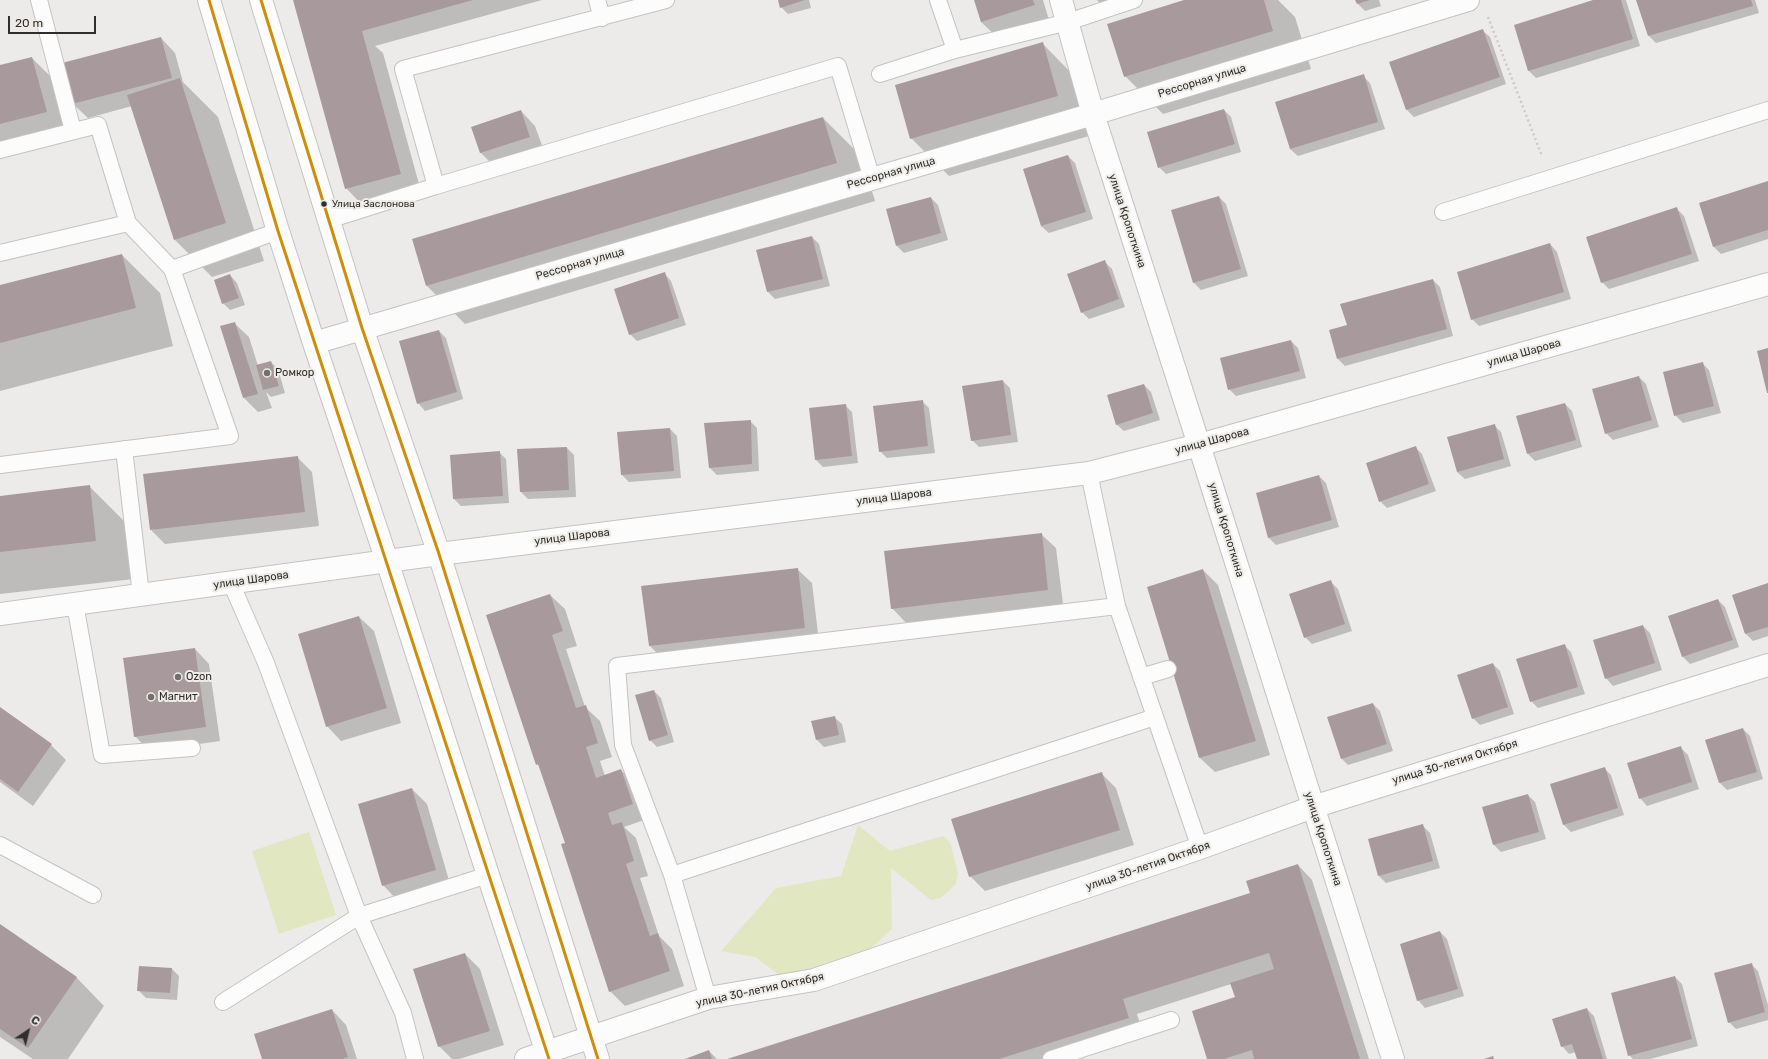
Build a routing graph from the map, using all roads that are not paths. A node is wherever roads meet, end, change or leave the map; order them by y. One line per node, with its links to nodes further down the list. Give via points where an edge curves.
1 (38, 0): 16 (lane)
2 (210, 0): 23 (street)
3 (262, 0): 21 (street)
4 (597, 0): 10 (lane)
5 (666, 0): 10 (lane)
6 (938, 0): 12 (lane)
7 (1061, 0): 11 (street, улица Кропоткина)
8 (1134, 0): 11 (lane)
9 (1468, 0): 15 (street, Рессорная улица)
10 (602, 18): 19 (lane, via 403,69)
11 (1068, 22): 12 (lane); 15 (street, улица Кропоткина)
12 (955, 50): 13 (lane)
13 (880, 74)
14 (1768, 110): 20 (lane)
15 (1093, 114): 18 (street, Рессорная улица); 29 (street, улица Кропоткина)
16 (72, 130): 17 (lane); 22 (lane, via 98,125)
17 (0, 150)
18 (872, 179): 19 (lane, via 838,66); 27 (street, Рессорная улица)
19 (436, 186): 21 (lane)
20 (1443, 212)
21 (329, 220): 27 (street)
22 (128, 223): 24 (lane); 25 (lane)
23 (278, 231): 25 (lane); 28 (street)
24 (0, 253)
25 (172, 269): 30 (lane, via 230,436)
26 (1768, 284): 29 (street, улица Шарова)
27 (362, 328): 28 (street, Рессорная улица); 33 (street)
28 (314, 343): 34 (street)
29 (1199, 445): 32 (street, улица Шарова); 45 (street, улица Кропоткина)
30 (124, 449): 31 (lane); 36 (lane)
31 (0, 465)
32 (1089, 473): 33 (street, улица Шарова); 38 (lane)
33 (439, 554): 34 (street, улица Шарова); 55 (street)
34 (387, 561): 35 (street, улица Шарова); 48 (street)
35 (231, 583): 36 (street, улица Шарова); 51 (lane, via 266,663)
36 (141, 595): 37 (street, улица Шарова)
37 (75, 604): 39 (street, улица Шарова); 44 (lane, via 102,755)
38 (1117, 606): 42 (lane); 49 (lane, via 617,666 623,745)
39 (0, 614)
40 (1768, 665): 45 (street, улица 30-летия Октября)
41 (1168, 669): 42 (lane)
42 (1141, 677): 43 (lane)
43 (1155, 717): 47 (lane); 49 (lane)
44 (192, 748)
45 (1313, 807): 47 (street, улица 30-летия Октября); 61 (street, улица Кропоткина)
46 (0, 846): 50 (lane)
47 (1200, 848): 52 (street, улица 30-летия Октября, via 814,980)
48 (488, 875): 51 (lane); 56 (street)
49 (672, 876): 52 (lane)
50 (93, 895)
51 (359, 916): 53 (lane); 57 (lane, via 403,1013)
52 (708, 998): 55 (street, улица 30-летия Октября)
53 (223, 1002)
54 (1171, 1020): 60 (lane)
55 (591, 1037): 56 (street, улица 30-летия Октября); 59 (street)
56 (548, 1056): 58 (street, улица 30-летия Октября)
57 (415, 1059)
58 (526, 1059)
59 (598, 1059)
60 (1051, 1059)
61 (1393, 1059)

